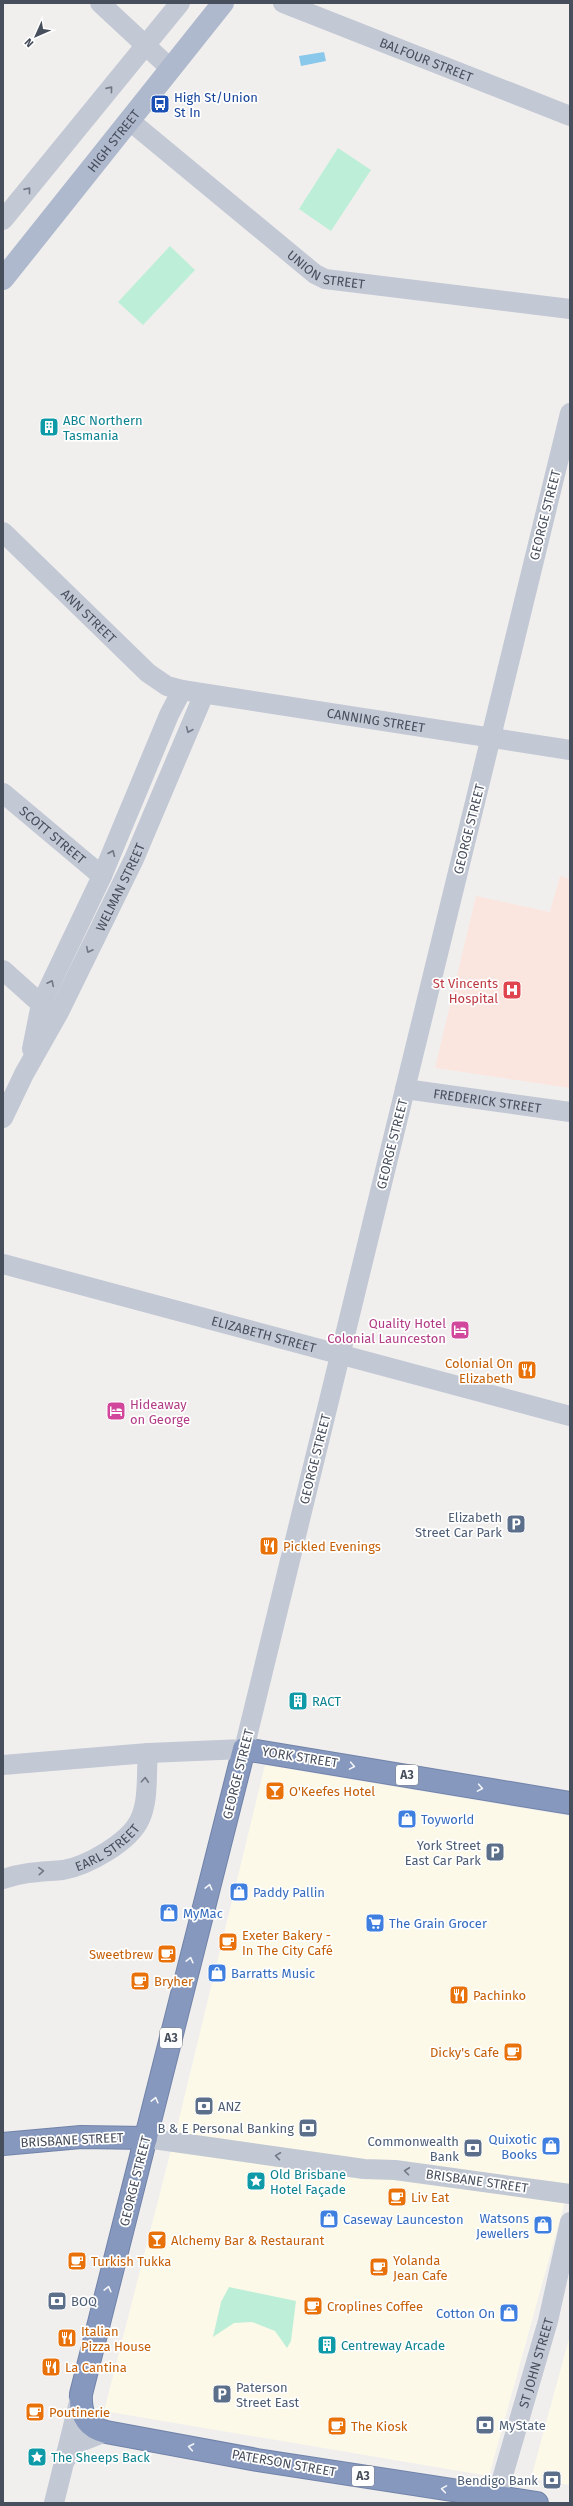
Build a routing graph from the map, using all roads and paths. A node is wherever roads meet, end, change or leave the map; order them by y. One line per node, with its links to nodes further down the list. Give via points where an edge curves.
1 (100, 3): 5 (street)
2 (180, 3): 5 (street)
3 (223, 3): 6 (main road, HIGH STREET)
4 (283, 3): 7 (street, BALFOUR STREET)
5 (146, 45): 6 (street); 9 (street, one-way to 5)
6 (171, 69): 8 (main road, HIGH STREET)
7 (570, 116)
8 (130, 121): 10 (main road, HIGH STREET); 11 (street, UNION STREET, via 315,274 325,278)
9 (3, 220)
10 (3, 279)
11 (570, 309)
12 (570, 413): 16 (street, GEORGE STREET)
13 (3, 532): 14 (street, ANN STREET, via 148,674 168,686)
14 (182, 690): 15 (street, CANNING STREET); 19 (street, WELMAN STREET, one-way to 14, via 169,715)
15 (204, 694): 16 (street, CANNING STREET); 22 (street, WELMAN STREET, one-way to 22, via 134,859 59,1012)
16 (491, 738): 17 (street, CANNING STREET); 23 (street, GEORGE STREET)
17 (570, 750)
18 (3, 793): 19 (street, SCOTT STREET)
19 (102, 876): 21 (street, WELMAN STREET, one-way to 19)
20 (3, 970): 21 (street)
21 (42, 1004): 22 (street, WELMAN STREET)
22 (24, 1074): 25 (street, WELMAN STREET)
23 (405, 1089): 24 (street, FREDERICK STREET); 27 (street, GEORGE STREET)
24 (570, 1112)
25 (3, 1118)
26 (3, 1264): 27 (street, ELIZABETH STREET)
27 (340, 1355): 28 (street, ELIZABETH STREET); 29 (street, GEORGE STREET)
28 (570, 1416)
29 (244, 1748): 30 (street, YORK STREET); 32 (highway, YORK STREET / A3, one-way to 32); 34 (highway, GEORGE STREET / A3, one-way to 29)
30 (148, 1753): 31 (street, YORK STREET); 33 (street, EARL STREET, one-way to 30, via 21,1873 77,1867 101,1855 132,1832 144,1807)
31 (3, 1765)
32 (570, 1803)
33 (3, 1879)
34 (146, 2138): 35 (highway, BRISBANE STREET, via 81,2137); 36 (street, BRISBANE STREET, one-way to 34, via 395,2170 364,2169); 38 (highway, GEORGE STREET / A3, one-way to 34)
35 (3, 2144)
36 (570, 2194)
37 (570, 2222): 41 (street, ST JOHN STREET, via 548,2321)
38 (81, 2394): 39 (highway, PATERSON STREET / A3, via 80,2405 84,2418 93,2427); 40 (street, GEORGE STREET)
39 (106, 2432): 40 (street, via 80,2442); 41 (highway, PATERSON STREET / A3, one-way to 39)
40 (64, 2462): 42 (street, GEORGE STREET)
41 (496, 2500): 43 (highway, PATERSON STREET / A3)
42 (54, 2503)
43 (536, 2503)

